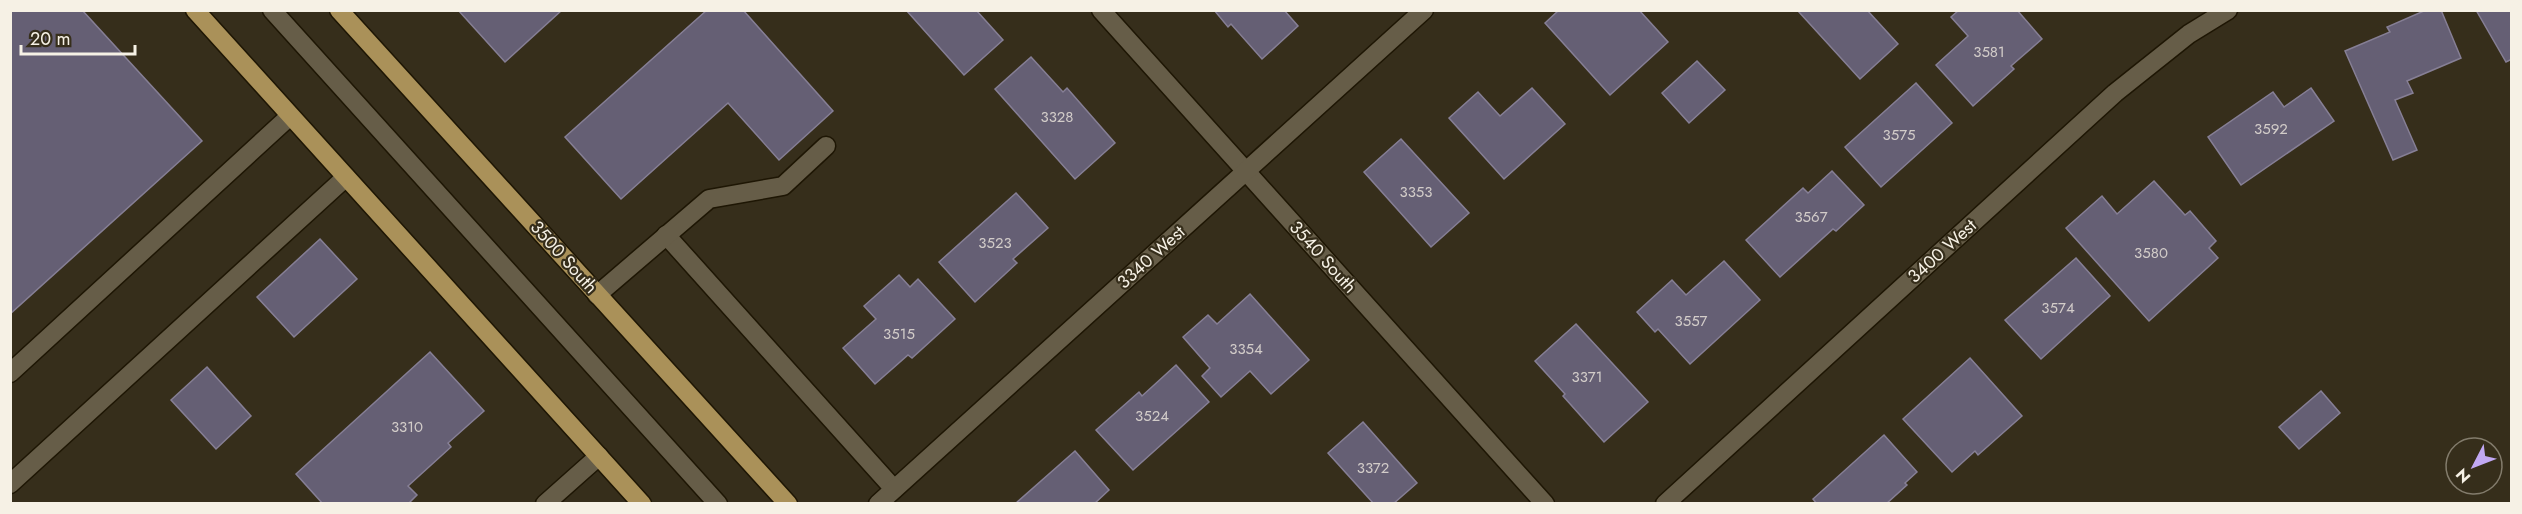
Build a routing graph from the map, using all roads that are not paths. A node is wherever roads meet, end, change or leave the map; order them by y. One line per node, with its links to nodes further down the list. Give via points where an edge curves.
1 (195, 10): 7 (main road)
2 (272, 10): 19 (street)
3 (339, 10): 12 (main road, 3500 South)
4 (1101, 10): 9 (street, 3540 South)
5 (1424, 10): 9 (street, 3340 West)
6 (2228, 10): 23 (street, 3400 West, via 2189,34 2115,93)
7 (290, 116): 10 (main road); 13 (street)
8 (826, 146): 11 (street, via 783,186 709,199)
9 (1246, 171): 16 (street, 3340 West); 22 (street, 3540 South)
10 (346, 177): 14 (main road); 15 (street)
11 (666, 235): 12 (street); 16 (street)
12 (597, 295): 20 (main road, 3500 South)
13 (10, 373)
14 (599, 456): 17 (street); 18 (main road)
15 (10, 484)
16 (894, 489): 21 (street, 3340 West)
17 (545, 504)
18 (642, 504)
19 (718, 504)
20 (788, 504)
21 (878, 504)
22 (1545, 504)
23 (1665, 504)

